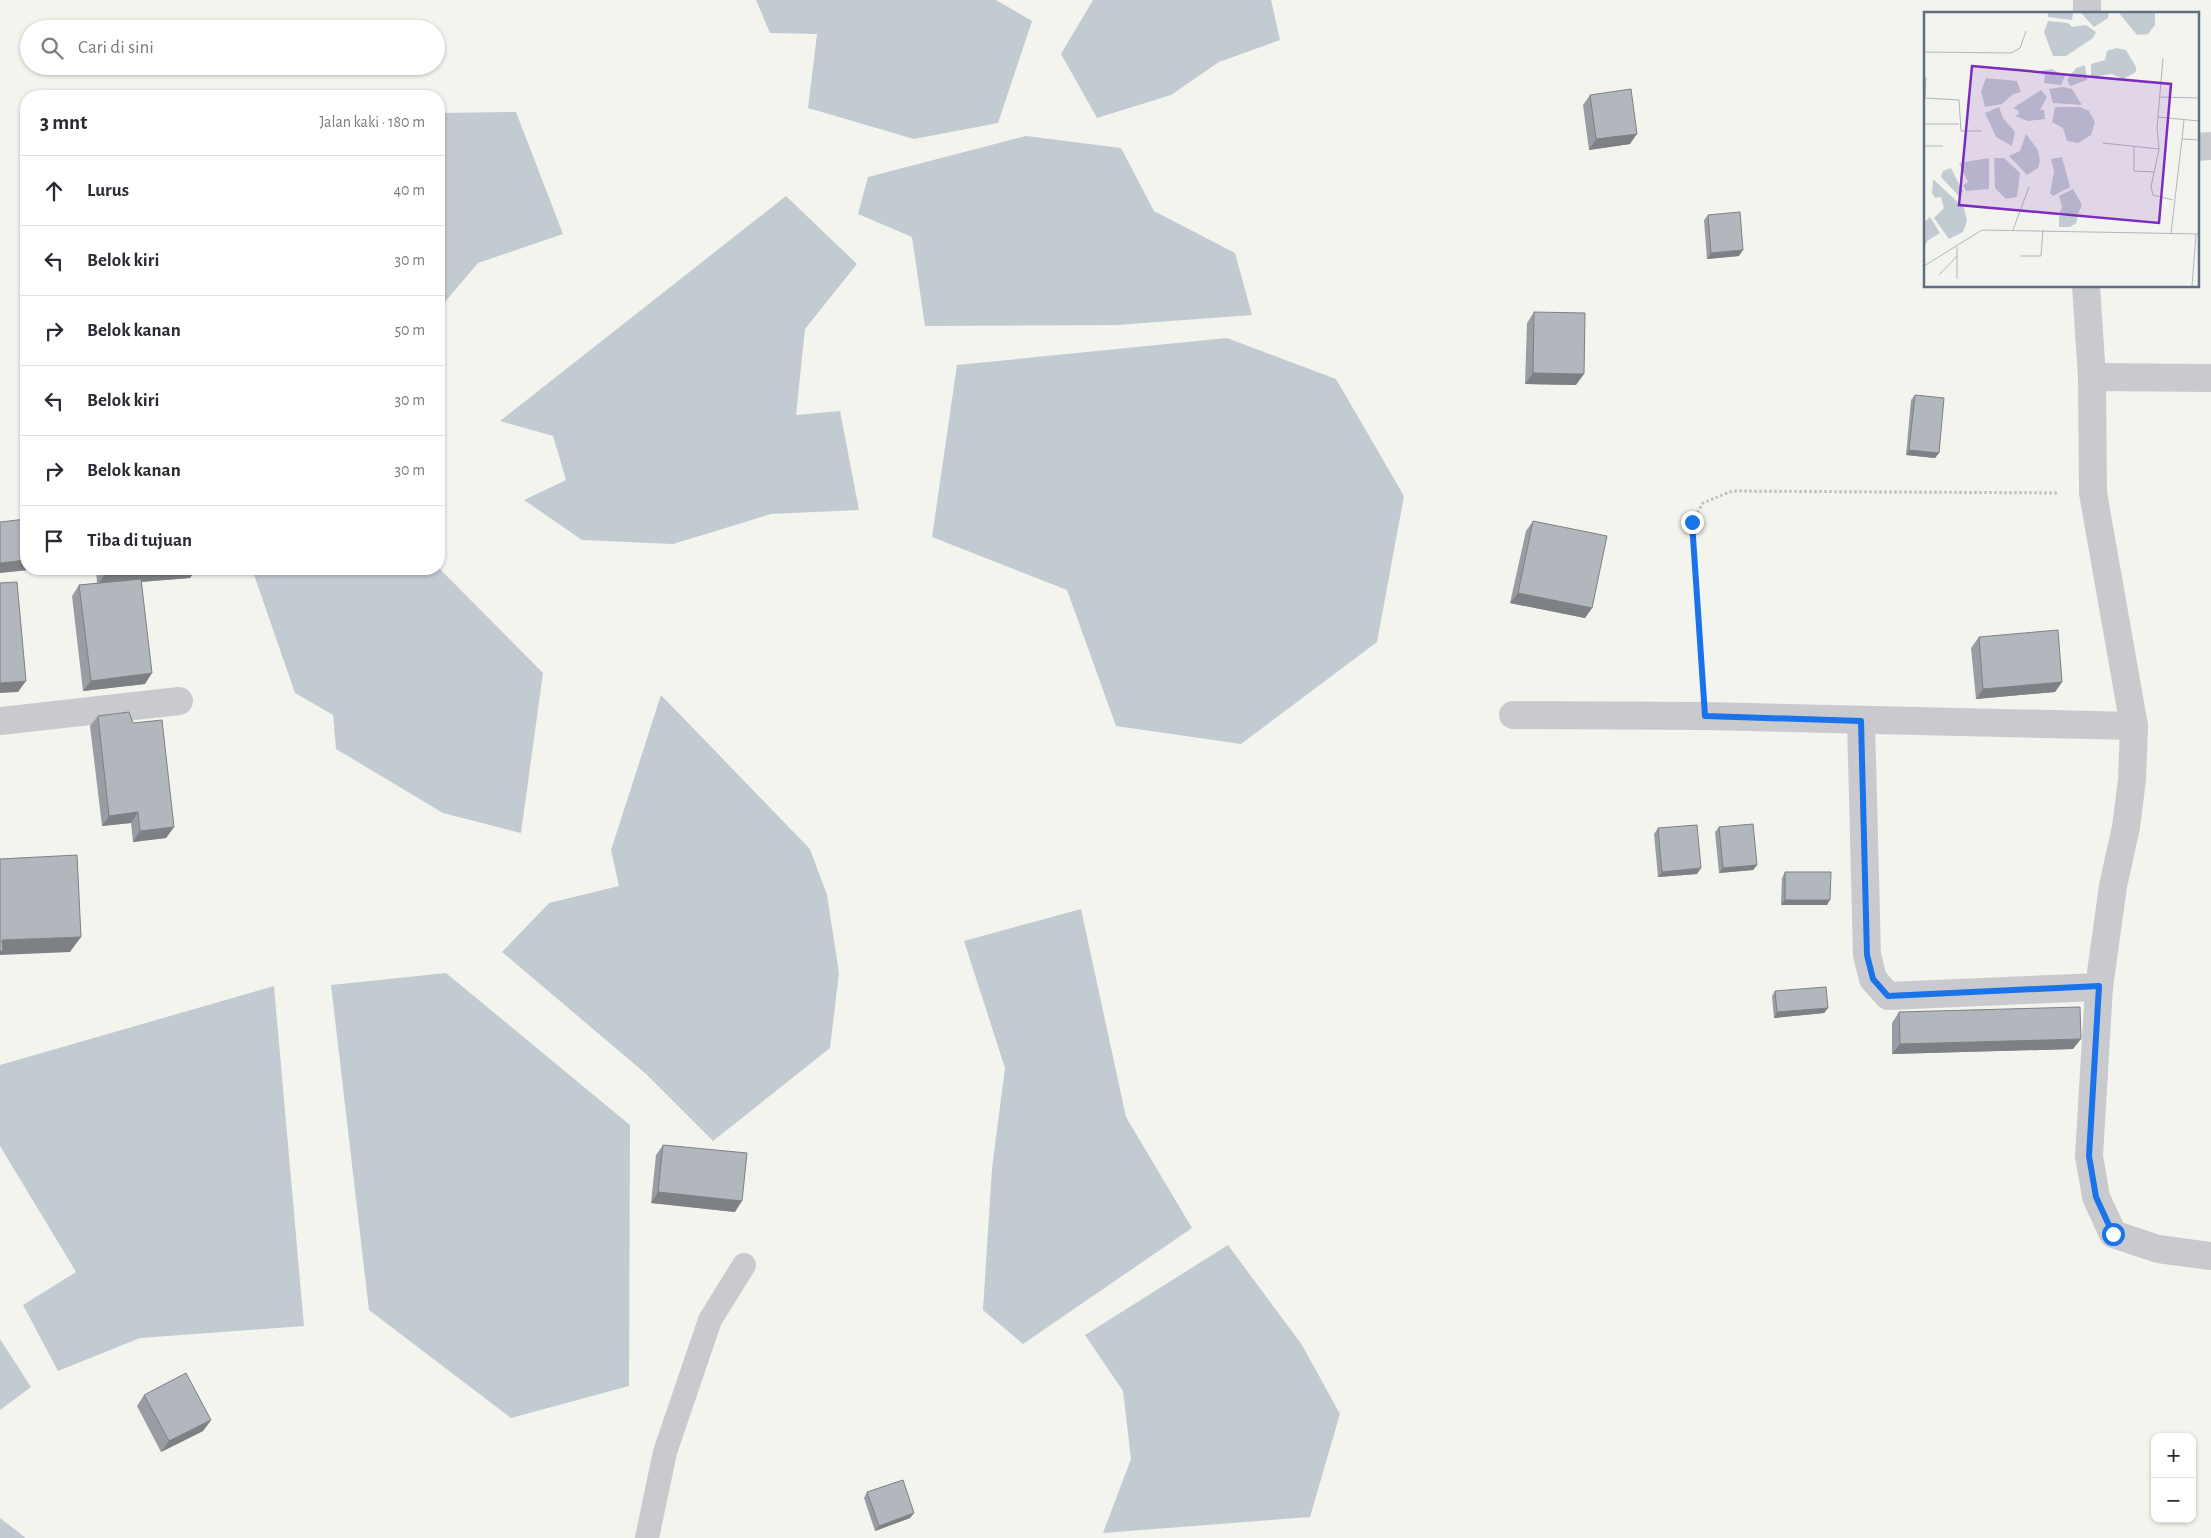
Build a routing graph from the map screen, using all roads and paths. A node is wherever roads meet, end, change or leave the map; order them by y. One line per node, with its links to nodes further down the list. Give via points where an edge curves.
1 (2211, 146): 2 (street)
2 (2198, 147)
3 (2086, 288): 4 (street)
4 (2092, 377): 5 (street); 6 (street)
5 (2211, 378)
6 (2093, 493): 9 (path, via 1732,490 1703,503 1692,522); 12 (street)
7 (179, 701): 10 (street)
8 (1513, 715): 9 (street)
9 (1705, 716): 11 (street)
10 (0, 721)
11 (1861, 721): 12 (street); 13 (street, via 1867,955 1873,979 1888,996)
12 (2134, 726): 13 (street, via 2126,827 2113,886)
13 (2099, 986): 14 (street, via 2089,1156 2096,1197 2113,1234 2158,1249)
14 (2211, 1256)
15 (744, 1265): 16 (lane, via 710,1320 665,1452)
16 (647, 1538)

